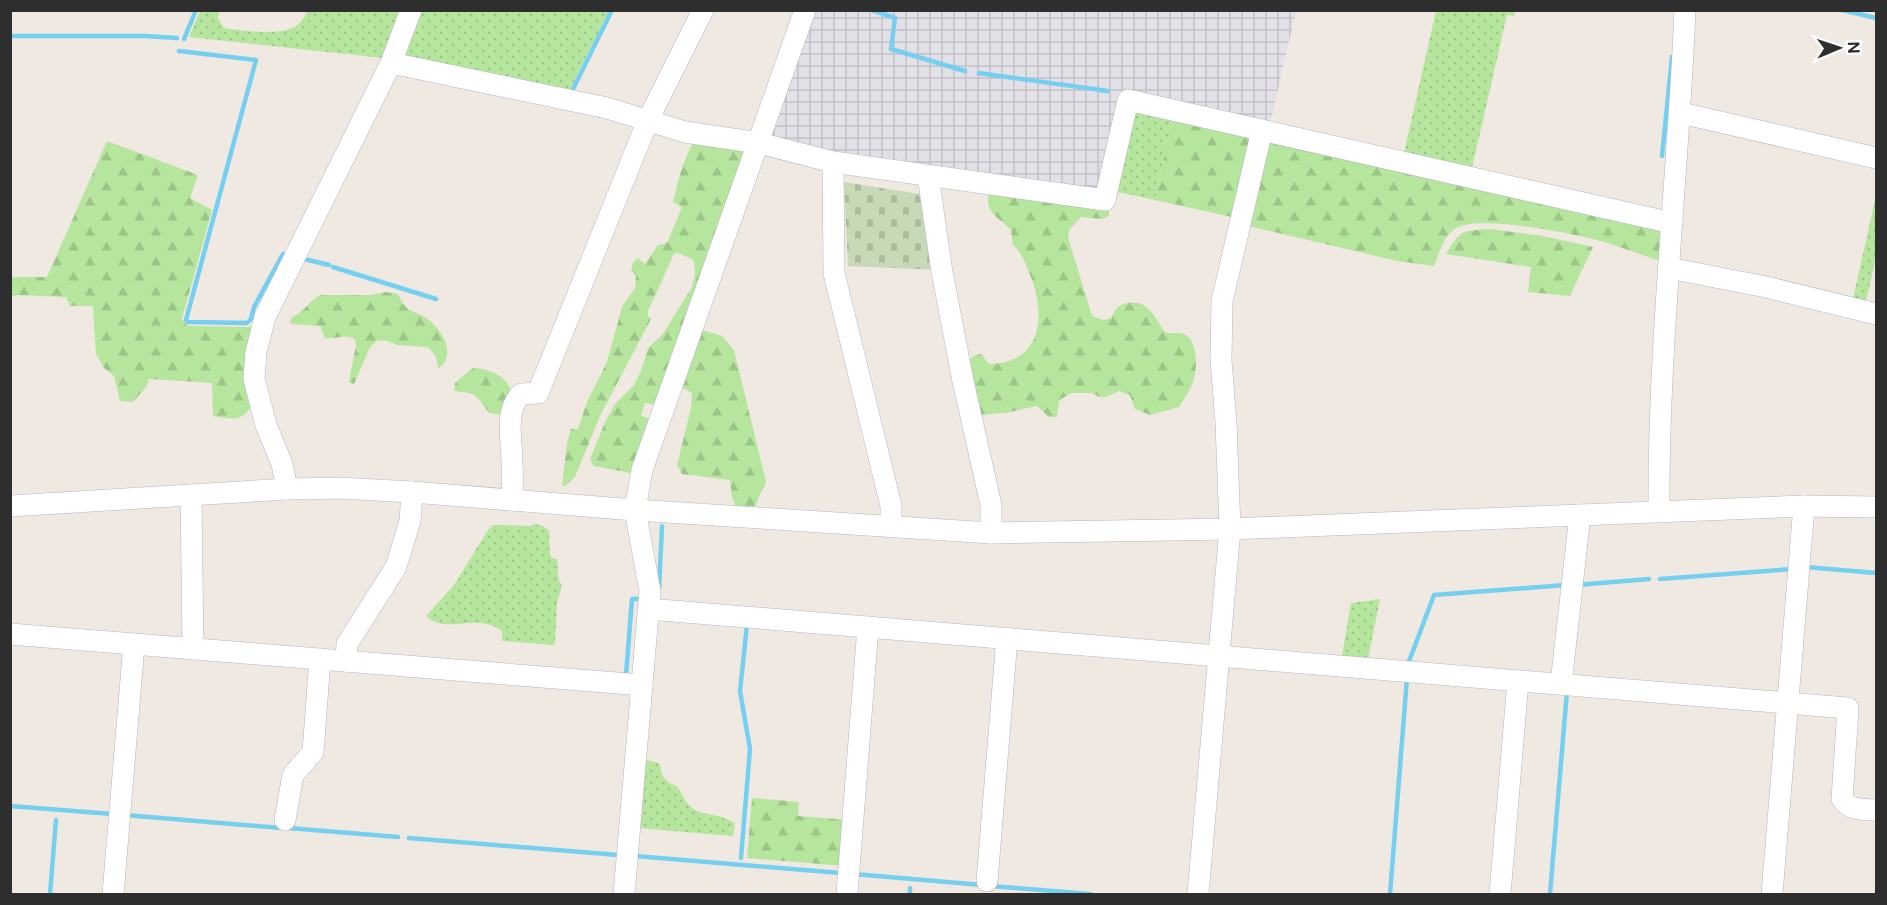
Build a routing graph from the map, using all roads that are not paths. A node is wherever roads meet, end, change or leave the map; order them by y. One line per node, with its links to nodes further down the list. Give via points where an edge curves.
1 (411, 10): 5 (street)
2 (703, 10): 7 (street)
3 (805, 10): 9 (street)
4 (1685, 10): 6 (street)
5 (391, 63): 7 (street); 16 (street, via 265,317 256,352 254,379 282,464)
6 (1681, 113): 10 (street); 13 (street)
7 (648, 120): 9 (street, via 685,132); 19 (street, via 538,393 521,394 516,399 509,428)
8 (1262, 130): 12 (street, via 1128,100 1106,200); 13 (street); 27 (street, via 1222,301 1221,360)
9 (759, 143): 11 (street); 23 (street, via 642,470)
10 (1876, 158)
11 (833, 162): 12 (street); 26 (street, via 834,273 891,506)
12 (928, 176): 28 (street, via 942,272 991,506)
13 (1672, 223): 14 (street)
14 (1670, 268): 15 (street); 24 (street)
15 (1876, 314)
16 (286, 489): 17 (street); 18 (street)
17 (412, 492): 19 (street); 37 (street, via 410,521 396,567 347,644)
18 (191, 495): 20 (street); 34 (street)
19 (512, 500): 23 (street)
20 (10, 506)
21 (1804, 506): 22 (street); 24 (street); 41 (street)
22 (1876, 507)
23 (635, 510): 26 (street); 29 (street, via 650,591)
24 (1659, 512): 25 (street)
25 (1580, 515): 27 (street); 39 (street)
26 (891, 526): 28 (street)
27 (1230, 529): 28 (street); 35 (street)
28 (991, 533)
29 (648, 609): 30 (street); 40 (street)
30 (868, 627): 32 (street); 47 (street)
31 (10, 634): 33 (street)
32 (1007, 638): 35 (street); 44 (street)
33 (134, 644): 34 (street); 45 (street)
34 (193, 649): 36 (street)
35 (1219, 656): 38 (street); 48 (street)
36 (320, 659): 37 (street); 43 (street, via 313,752 293,775)
37 (346, 661): 40 (street)
38 (1518, 681): 39 (street); 49 (street)
39 (1561, 684): 41 (street)
40 (642, 685): 46 (street)
41 (1788, 703): 42 (street, via 1848,708 1842,799 1849,807); 50 (street)
42 (1876, 810)
43 (285, 820)
44 (987, 881)
45 (113, 894)
46 (624, 894)
47 (847, 894)
48 (1198, 894)
49 (1500, 894)
50 (1772, 894)

